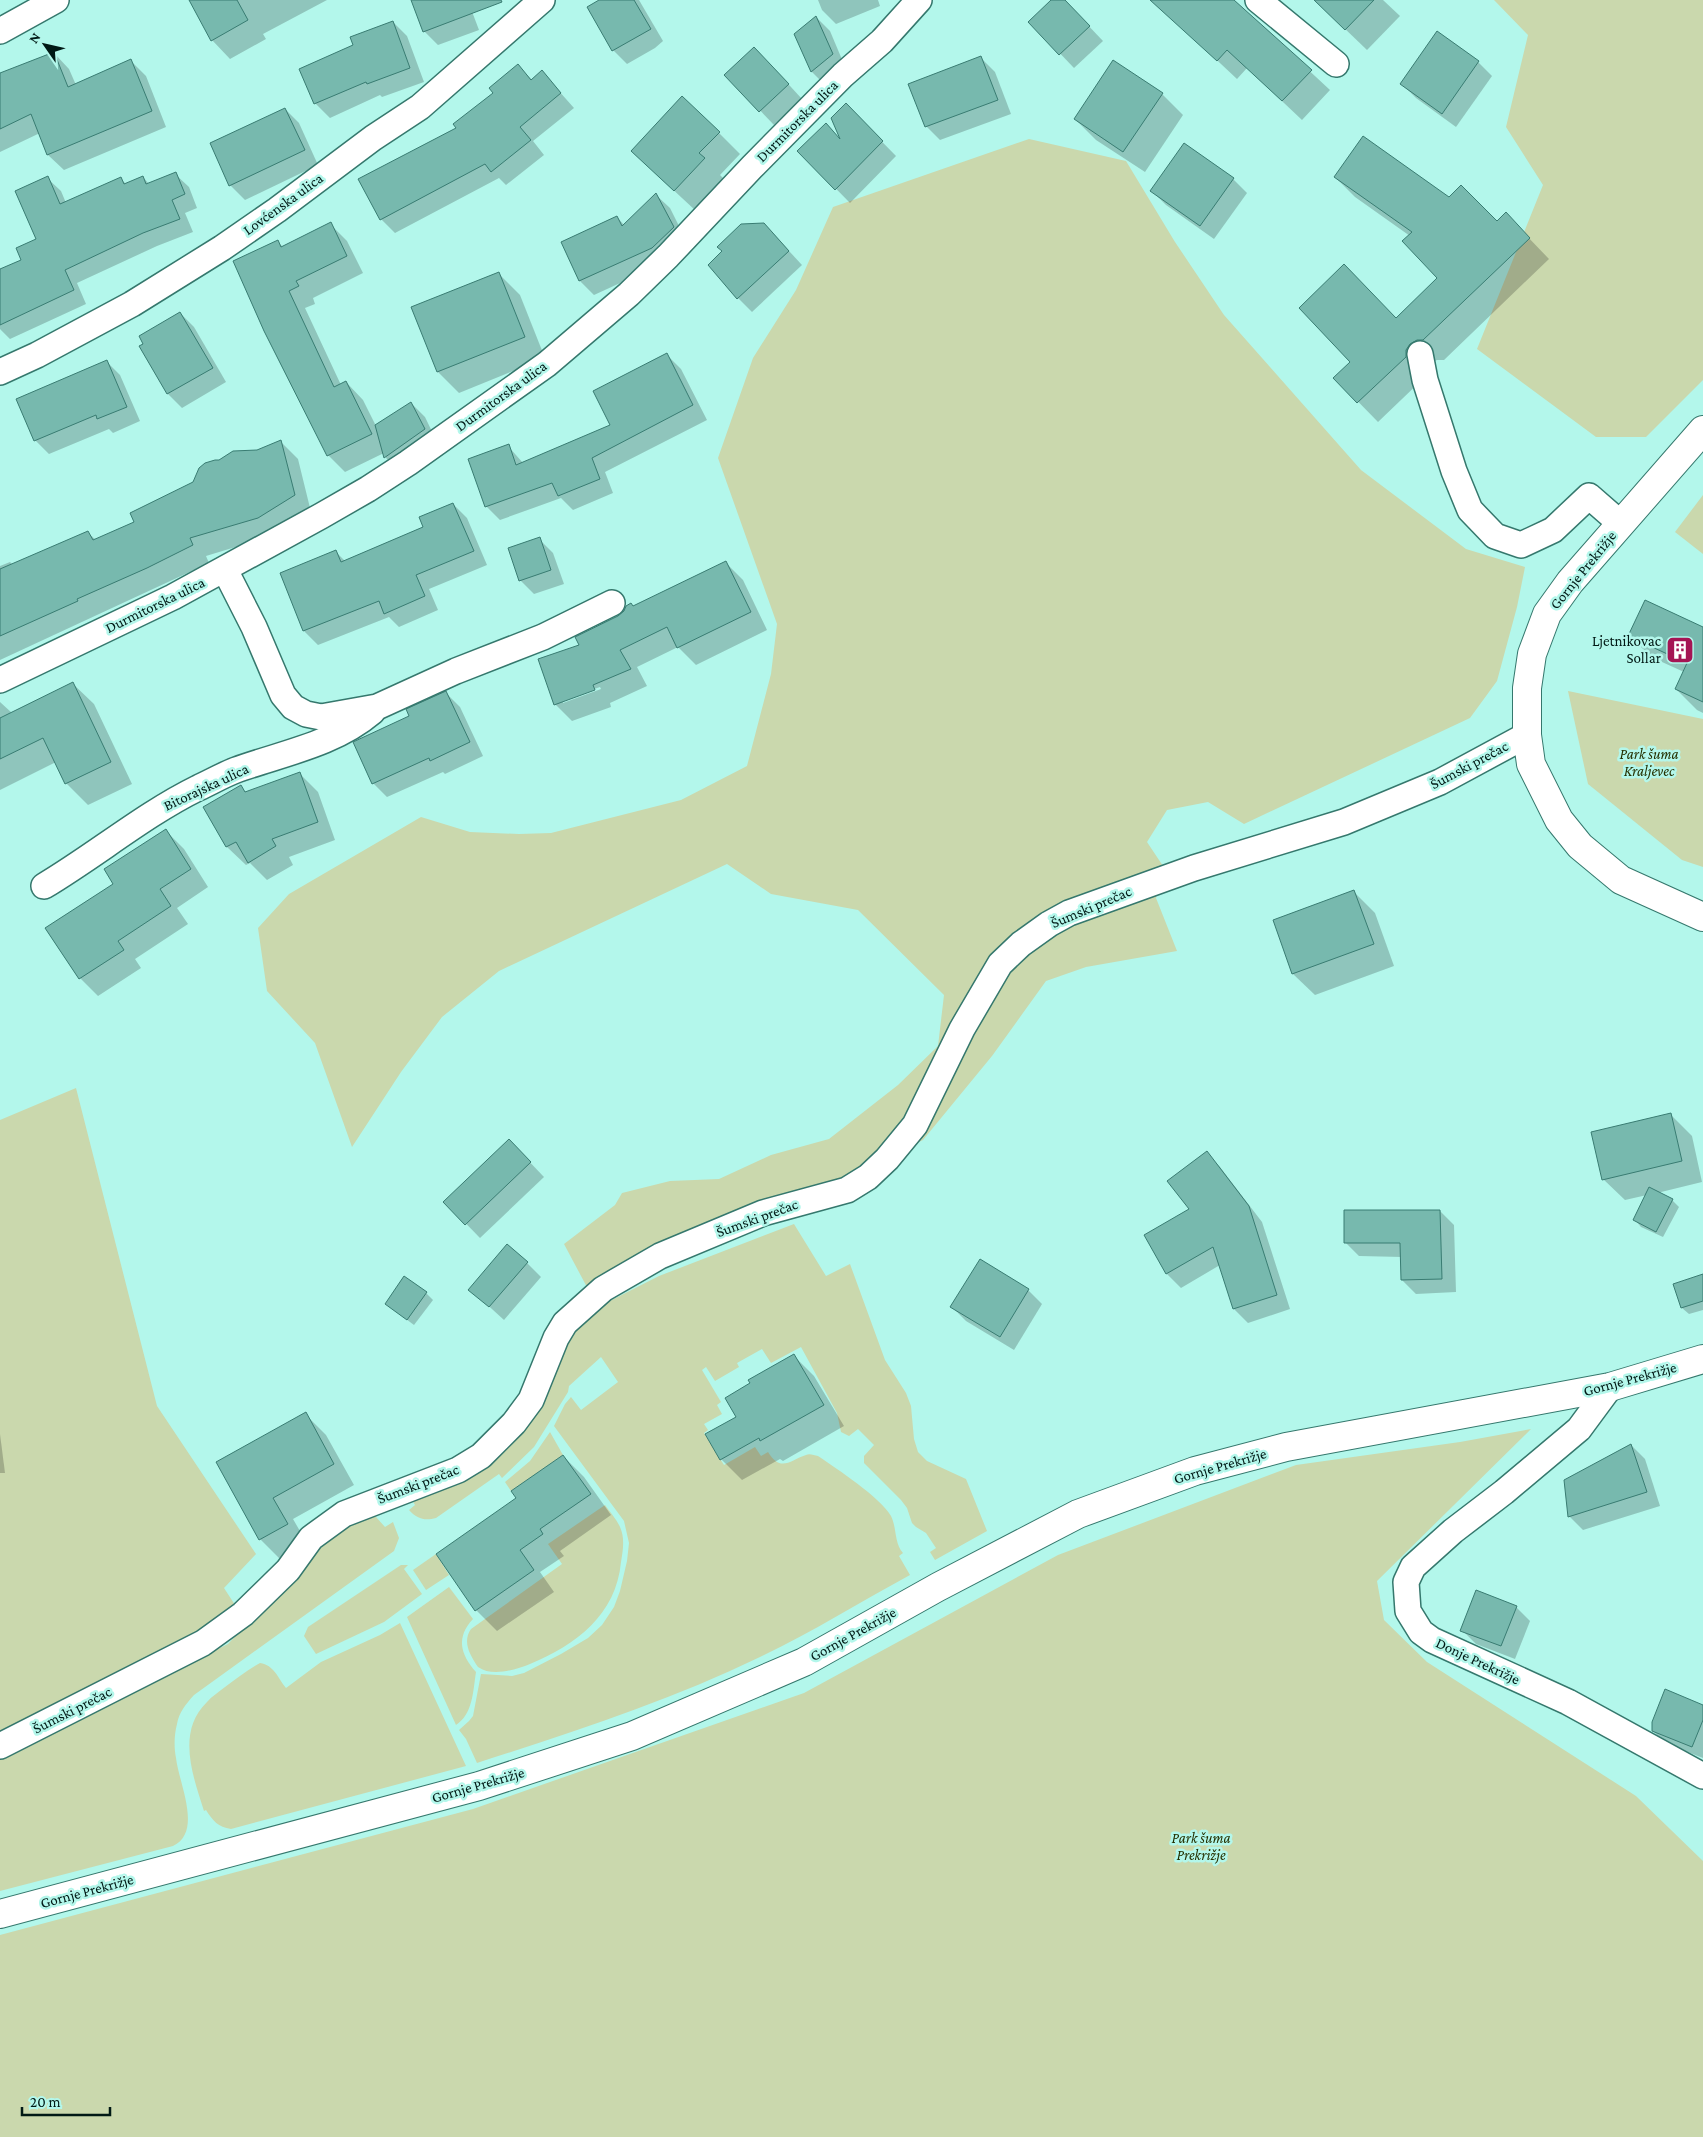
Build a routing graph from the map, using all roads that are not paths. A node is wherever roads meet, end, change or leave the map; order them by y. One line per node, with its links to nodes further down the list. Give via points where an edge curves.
1 (56, 0): 5 (street)
2 (542, 0): 8 (street, Lovćenska ulica, via 420,107 222,248 132,304 37,356)
3 (919, 0): 11 (street, Durmitorska ulica, via 668,256 547,364 368,489)
4 (1258, 0): 6 (street)
5 (0, 31)
6 (1336, 64)
7 (1420, 354): 10 (street, Gornje Prekrižje, via 1451,462 1470,510 1495,536 1522,545 1553,530 1589,496)
8 (0, 372)
9 (1703, 430): 10 (street, Gornje Prekrižje)
10 (1620, 523): 15 (street, Gornje Prekrižje, via 1547,614 1532,654 1527,688)
11 (225, 570): 13 (street, Durmitorska ulica); 14 (street, Bitorajska ulica, via 254,627 275,681 293,707 321,717)
12 (612, 603): 14 (street, Bitorajska ulica, via 543,638 456,671)
13 (0, 680)
14 (377, 707): 16 (street, Bitorajska ulica, via 337,735 235,770 169,802)
15 (1527, 735): 17 (street, Gornje Prekrižje, via 1531,764 1560,820 1580,846 1621,880); 20 (street, Šumski prečac, via 1440,782 1344,822 1184,871 1069,913 1049,924 1000,964 962,1029 915,1125 868,1177 847,1190 763,1213 725,1228 660,1256 602,1289 565,1323 531,1400 481,1456 458,1470 344,1514 311,1538 288,1570 243,1614 203,1643)
16 (44, 886)
17 (1703, 917)
18 (1703, 1359): 19 (street, Gornje Prekrižje)
19 (1610, 1387): 21 (street, Donje Prekrižje, via 1579,1429 1413,1567 1406,1582 1408,1611 1420,1632 1432,1640 1568,1702); 22 (street, Gornje Prekrižje, via 1286,1447 1195,1471 1078,1514 804,1662 632,1736 487,1784)
20 (0, 1746)
21 (1703, 1776)
22 (0, 1914)

